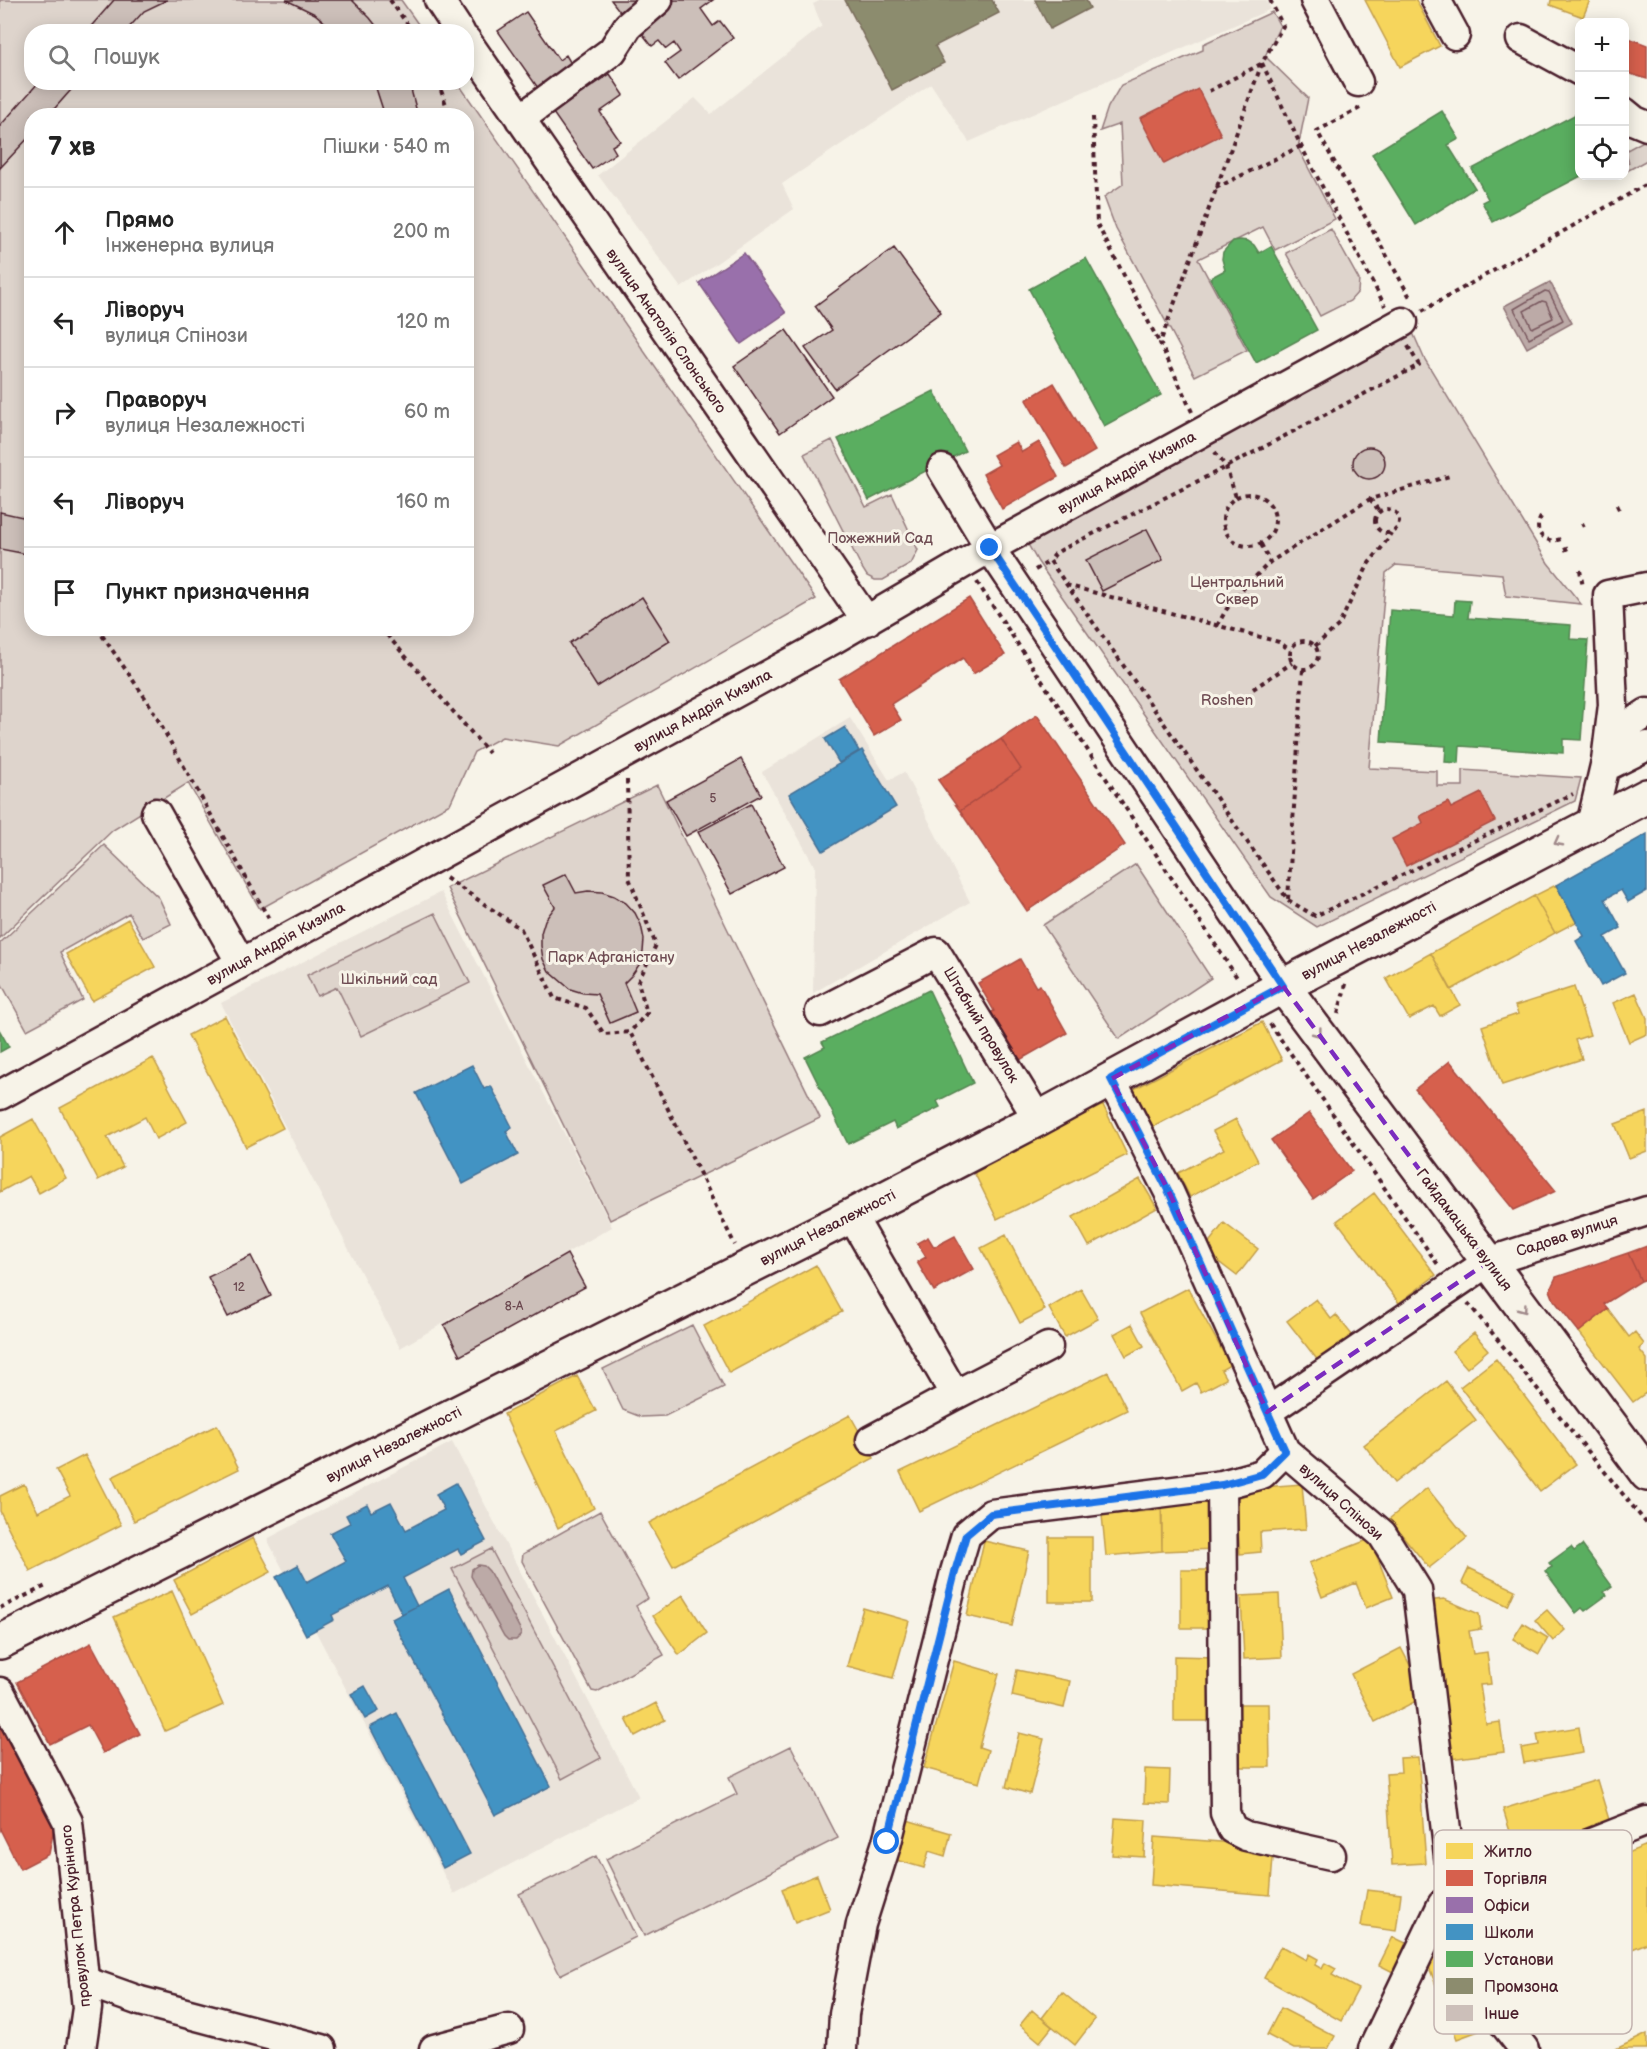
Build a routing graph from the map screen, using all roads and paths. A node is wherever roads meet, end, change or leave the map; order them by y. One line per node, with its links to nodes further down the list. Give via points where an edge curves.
1 (390, 0): 7 (path)
2 (439, 0): 8 (street)
3 (658, 0): 21 (street, via 628,26 612,51)
4 (1270, 0): 13 (path, via 1282,26)
5 (1314, 0): 9 (street); 17 (street)
6 (1436, 0): 10 (street)
7 (407, 24)
8 (455, 24)
9 (1304, 28)
10 (1455, 34)
11 (1521, 39): 14 (street)
12 (474, 52): 21 (street, вулиця Анатолія Слонського)
13 (1262, 63): 16 (path); 23 (path); 25 (path)
14 (1575, 68)
15 (441, 90): 18 (path)
16 (1209, 91)
17 (1361, 94): 24 (path, via 1317,131 1419,313)
18 (447, 108)
19 (1093, 117): 27 (path, via 1097,224)
20 (1629, 117): 22 (street)
21 (520, 118): 52 (street, вулиця Анатолія Слонського)
22 (1647, 126)
23 (1301, 146): 25 (path); 26 (path)
24 (1647, 184)
25 (1216, 188): 27 (path)
26 (1400, 324): 28 (street, вулиця Андрія Кизила); 29 (path, via 1419,365)
27 (1160, 343): 28 (path)
28 (1202, 432): 29 (path); 44 (street, вулиця Андрія Кизила)
29 (1226, 467): 32 (path); 49 (path, via 1055,554 1050,561)
30 (942, 469): 44 (street)
31 (1450, 476): 33 (path)
32 (1236, 497): 42 (path, via 1225,509 1226,533 1237,544); 42 (path, via 1261,496 1273,508 1273,532)
33 (1370, 499): 35 (path); 46 (path)
34 (1617, 505): 36 (path)
35 (1380, 512): 40 (path, via 1375,526); 40 (path, via 1389,509 1399,517 1397,529)
36 (1621, 513)
37 (1541, 517): 41 (path, via 1538,525 1543,537 1551,541)
38 (1582, 523): 39 (path)
39 (1586, 531)
40 (1391, 533): 56 (path, via 1369,563 1339,625)
41 (1561, 539)
42 (1261, 544): 46 (path)
43 (1571, 547): 45 (path)
44 (990, 548): 52 (street, вулиця Андрія Кизила); 76 (street)
45 (1564, 550)
46 (1270, 562): 53 (path, via 1238,594)
47 (1580, 570): 51 (path)
48 (976, 582): 75 (path)
49 (1065, 584): 53 (path); 72 (path)
50 (1647, 586): 62 (street, via 1608,595 1613,705)
51 (1584, 590)
52 (867, 621): 74 (street, вулиця Андрія Кизила)
53 (1218, 626): 57 (path, via 1279,642)
54 (103, 636): 73 (path, via 148,702)
55 (388, 636): 64 (path)
56 (1315, 646): 57 (path, via 1304,640); 59 (path, via 1315,663)
57 (1290, 650): 58 (path)
58 (1292, 663): 59 (path); 60 (path)
59 (1304, 669): 72 (path)
60 (1253, 689)
61 (1647, 713): 62 (street)
62 (1610, 737): 65 (street)
63 (1647, 746): 65 (street)
64 (489, 753)
65 (1605, 767): 70 (street)
66 (627, 779): 78 (path, via 629,878 656,945 638,982 647,1013)
67 (1584, 790): 72 (path, via 1315,916)
68 (1647, 796): 70 (main road, вулиця Незалежності)
69 (156, 813): 74 (street)
70 (1591, 825): 76 (main road, вулиця Незалежності, one-way to 76)
71 (436, 883): 78 (path, via 447,878 521,928 554,998 586,1008 604,1034)
72 (1288, 900)
73 (259, 902)
74 (241, 963): 80 (street, вулиця Андрія Кизила)
75 (1240, 982)
76 (1283, 986): 79 (main road, вулиця Незалежності); 85 (main road, Гайдамацька вулиця, one-way to 85)
77 (820, 1012): 81 (street, Штабний провулок, via 936,952)
78 (630, 1032): 82 (path)
79 (1111, 1079): 81 (main road, вулиця Незалежності); 88 (street, вулиця Спінози, via 1170,1194)
80 (0, 1095)
81 (1038, 1119): 84 (main road, вулиця Незалежності)
82 (712, 1200)
83 (1647, 1211): 85 (street, Садова вулиця)
84 (855, 1214): 87 (street, via 857,1225); 93 (main road, вулиця Незалежності)
85 (1488, 1262): 88 (street, Садова вулиця); 91 (main road, Гайдамацька вулиця, one-way to 91)
86 (1048, 1347): 87 (street)
87 (955, 1395): 89 (street)
88 (1267, 1412): 90 (street, вулиця Спінози)
89 (871, 1440)
90 (1285, 1451): 92 (street, via 1262,1474); 96 (street, вулиця Спінози, via 1382,1534 1417,1590)
91 (1647, 1474)
92 (1222, 1485): 98 (street, via 1225,1813 1232,1829 1246,1836); 106 (street, via 991,1514 966,1535 887,1842 861,1924 844,2014)
93 (0, 1642)
94 (0, 1692): 100 (street, провулок Петра Курінного, via 68,1822)
95 (1647, 1821): 97 (street)
96 (1446, 1830)
97 (1624, 1830)
98 (1330, 1855)
99 (1434, 1924): 107 (street)
100 (84, 1981): 103 (street, провулок Петра Курінного, via 87,2008); 104 (street, via 140,2001)
101 (509, 2029): 105 (street)
102 (1512, 2034): 108 (street, вулиця Спінози)
103 (81, 2049)
104 (322, 2049)
105 (434, 2049)
106 (842, 2049)
107 (1373, 2049)
108 (1524, 2049)

